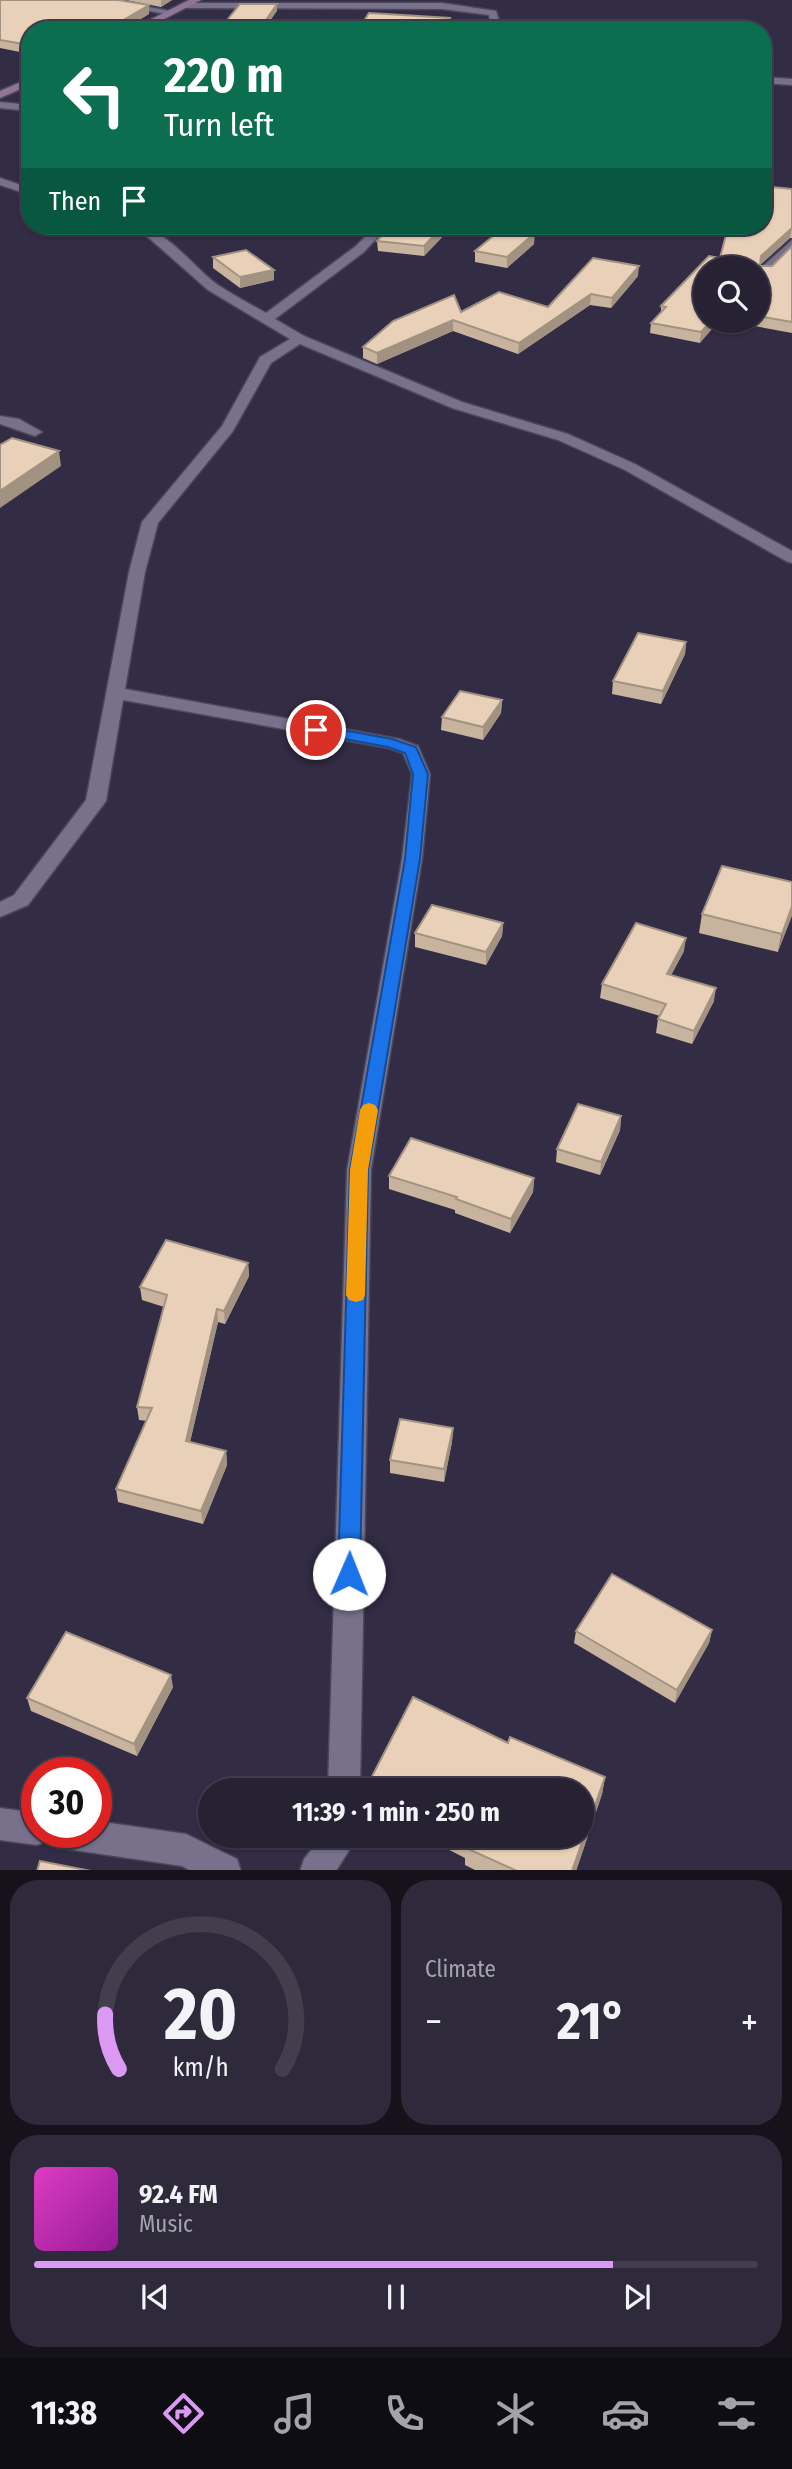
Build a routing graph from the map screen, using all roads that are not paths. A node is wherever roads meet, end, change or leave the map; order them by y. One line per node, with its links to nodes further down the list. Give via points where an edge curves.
1 (94, 0): 4 (street)
2 (195, 0): 3 (street)
3 (183, 6): 4 (street); 6 (street, via 442,6 493,13)
4 (171, 12): 5 (street)
5 (153, 21)
6 (495, 21)
7 (772, 81): 8 (street)
8 (792, 82)
9 (21, 84): 10 (street)
10 (0, 95)
11 (0, 105): 12 (street)
12 (21, 107)
13 (0, 181): 14 (street)
14 (21, 189)
15 (772, 191): 16 (street)
16 (792, 193)
17 (151, 235): 21 (street, via 213,286)
18 (373, 235): 21 (street)
19 (792, 244): 20 (street)
20 (770, 266)
21 (265, 320): 22 (street)
22 (299, 339): 25 (street, via 457,405 563,437 619,462); 26 (street, via 265,360 228,428 150,522)
23 (0, 420): 24 (street)
24 (35, 432)
25 (792, 558)
26 (115, 694): 27 (street, via 96,801 21,900); 28 (street, via 392,743 411,750 421,774 412,859 359,1170)
27 (0, 910)
28 (344, 1778)
29 (0, 1824): 30 (street)
30 (21, 1827)
31 (112, 1839): 33 (street, via 186,1850)
32 (333, 1848): 34 (street)
33 (223, 1870)
34 (317, 1870)

